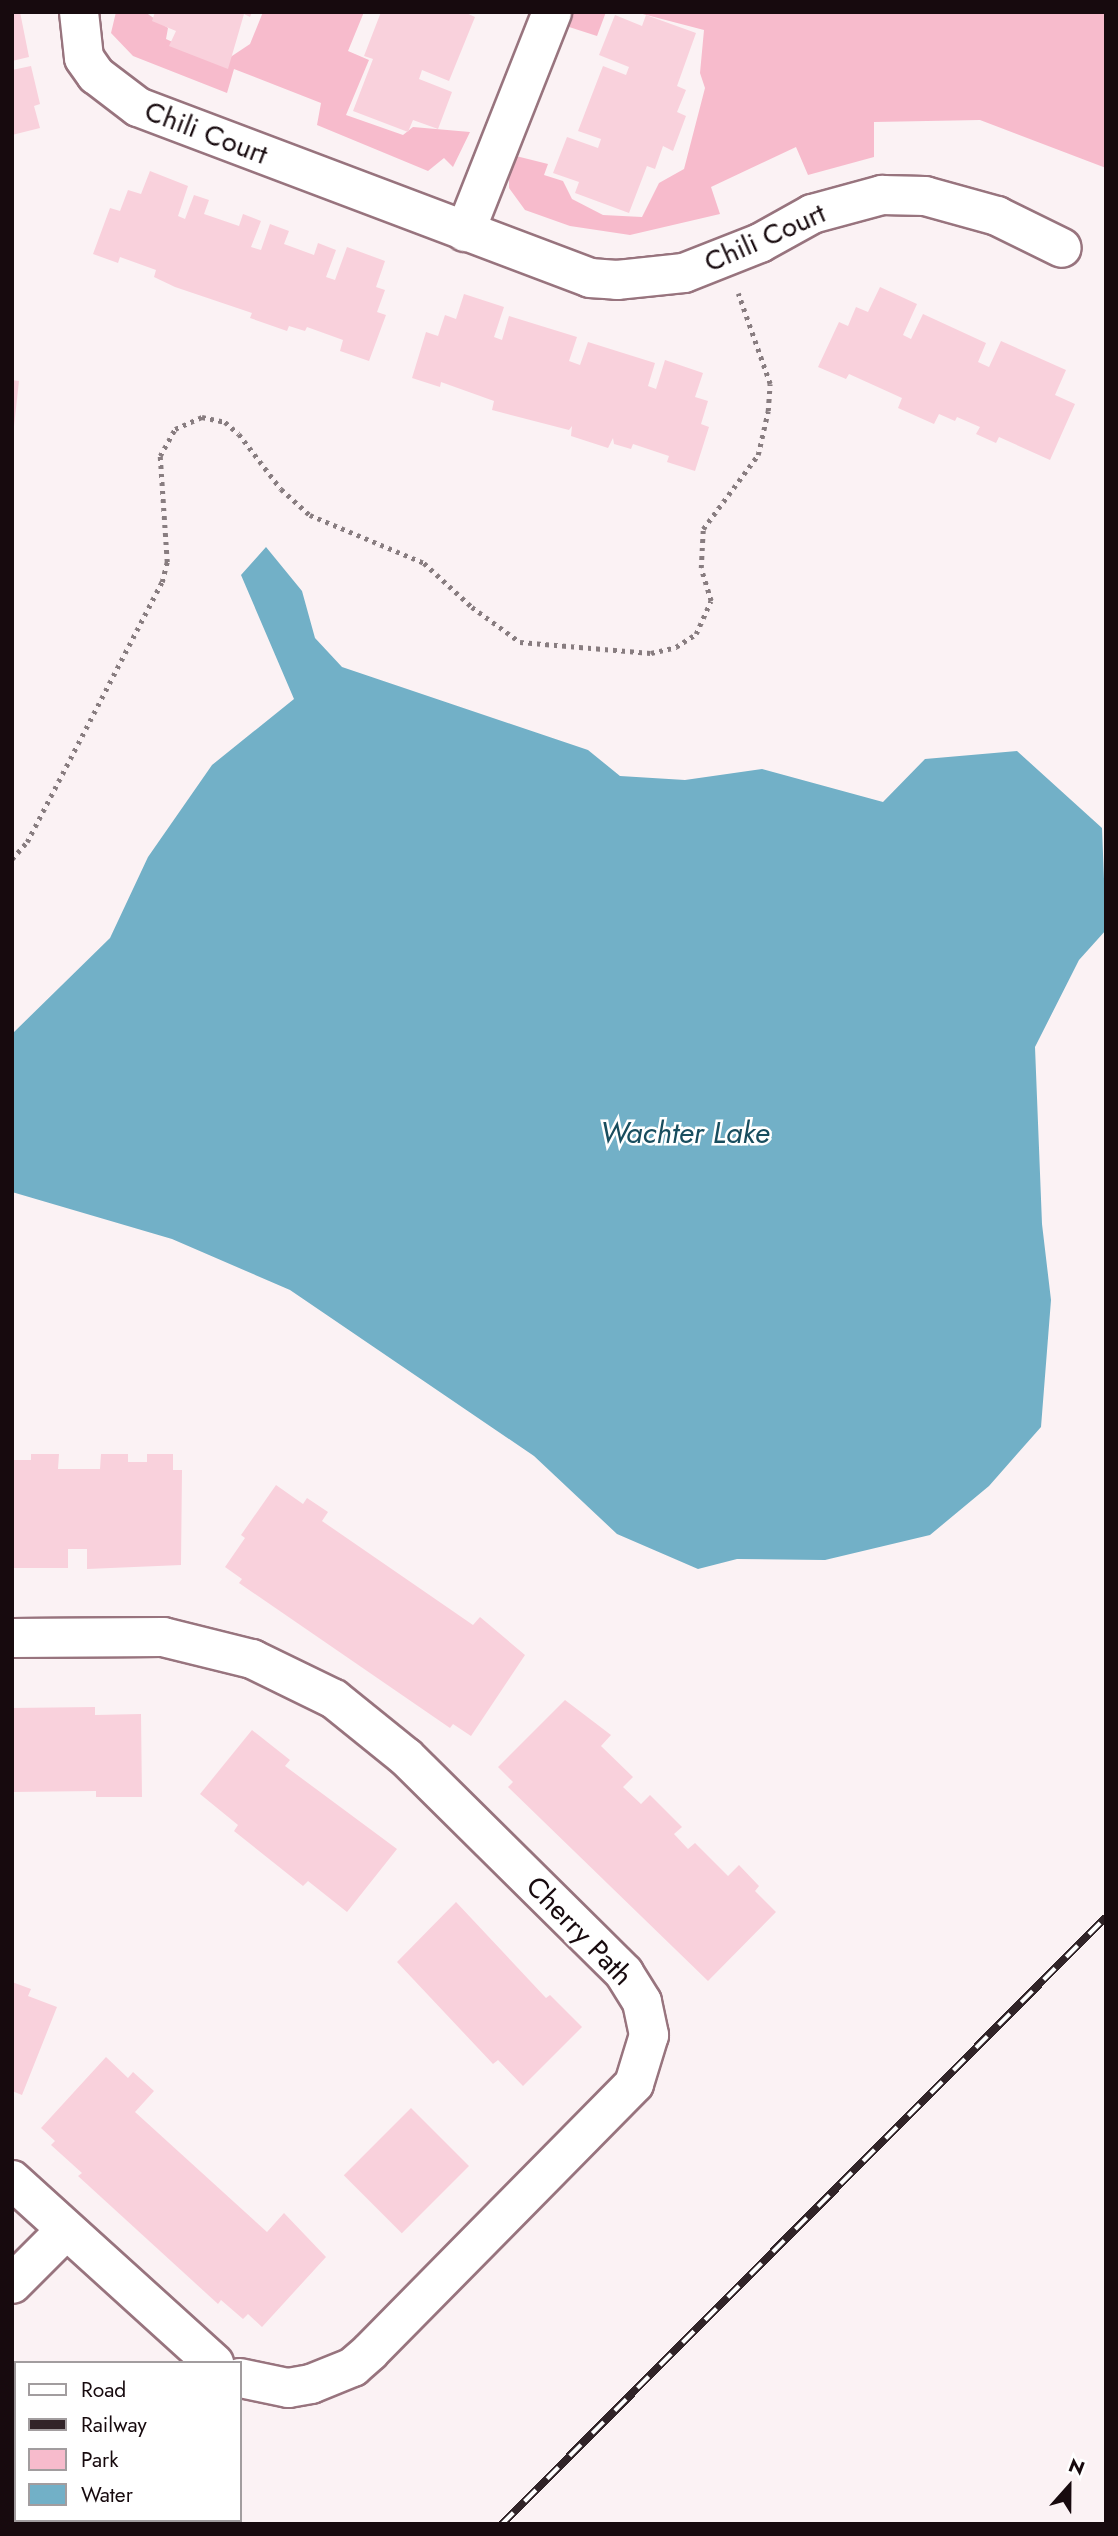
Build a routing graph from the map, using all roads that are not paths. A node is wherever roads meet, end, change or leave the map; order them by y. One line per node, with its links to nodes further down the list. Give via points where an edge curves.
1 (79, 12): 3 (street, Chili Court, via 84,58 96,75 138,107)
2 (552, 12): 3 (street)
3 (465, 232): 4 (street, Chili Court, via 560,269 617,280 684,273 760,243 813,214 881,194 925,196 997,216)
4 (1062, 248)
5 (12, 1638): 10 (street, Cherry Path, via 163,1637 252,1659 334,1699 415,1765 624,1973 642,2002 649,2035 634,2084 352,2367 311,2384)
6 (12, 2180): 7 (street)
7 (66, 2230): 8 (street); 9 (street)
8 (12, 2284)
9 (212, 2361)
10 (252, 2381)

